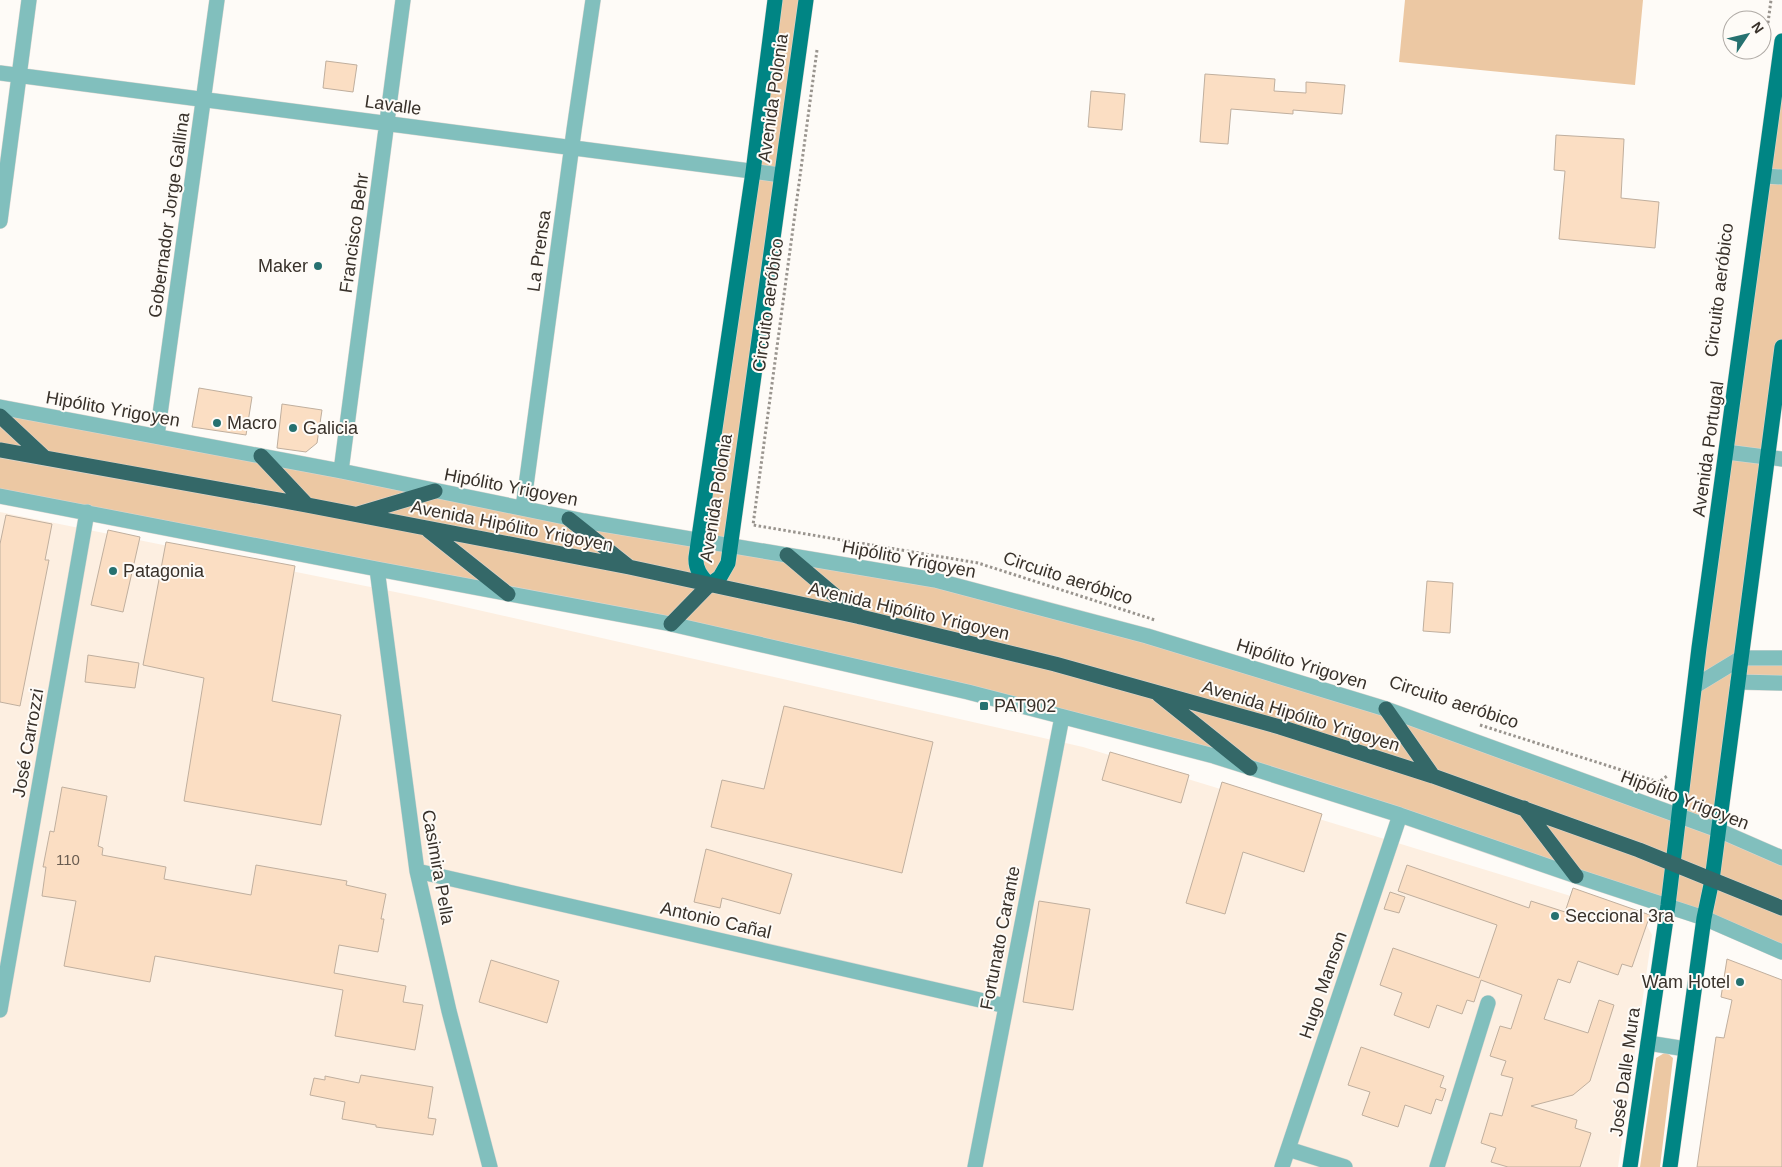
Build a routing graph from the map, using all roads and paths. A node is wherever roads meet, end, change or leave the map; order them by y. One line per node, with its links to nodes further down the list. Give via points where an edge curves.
1 (29, 0): 10 (street)
2 (217, 0): 11 (street, Gobernador Jorge Gallina)
3 (403, 0): 12 (street, Francisco Behr)
4 (593, 0): 13 (street, La Prensa)
5 (775, 0): 14 (main road, Avenida Polonia)
6 (806, 0): 15 (main road, Avenida Polonia)
7 (1782, 40): 16 (main road, Avenida Portugal)
8 (817, 49): 45 (path, Circuito aeróbico, via 753,525 978,563)
9 (0, 73): 10 (street, Lavalle)
10 (19, 75): 11 (street, Lavalle); 18 (street)
11 (204, 99): 12 (street, Lavalle); 22 (street, Gobernador Jorge Gallina)
12 (388, 123): 13 (street, Lavalle); 28 (street, Francisco Behr)
13 (571, 149): 14 (street, Lavalle); 32 (street, La Prensa)
14 (753, 172): 15 (street, Lavalle); 37 (main road, Avenida Polonia)
15 (782, 175): 38 (main road, Avenida Polonia)
16 (1764, 176): 17 (street); 24 (main road, Avenida Portugal)
17 (1782, 177)
18 (0, 221)
19 (1782, 347): 27 (main road)
20 (0, 407): 22 (street, Hipólito Yrigoyen)
21 (0, 416): 26 (highway)
22 (157, 436): 25 (street, Hipólito Yrigoyen)
23 (0, 450): 26 (highway, Avenida Hipólito Yrigoyen)
24 (1726, 452): 27 (street); 51 (main road, Avenida Portugal)
25 (261, 456): 28 (street, Hipólito Yrigoyen); 31 (highway)
26 (45, 458): 31 (highway, Avenida Hipólito Yrigoyen)
27 (1774, 458): 47 (main road)
28 (341, 471): 29 (street, Hipólito Yrigoyen)
29 (436, 491): 32 (street, Hipólito Yrigoyen); 34 (highway)
30 (0, 496): 33 (street)
31 (307, 505): 34 (highway, Avenida Hipólito Yrigoyen)
32 (523, 508): 35 (street, Hipólito Yrigoyen)
33 (87, 512): 41 (street); 74 (street, José Carrozzi)
34 (355, 515): 36 (highway, Avenida Hipólito Yrigoyen)
35 (569, 519): 37 (street, Hipólito Yrigoyen); 40 (highway)
36 (426, 529): 40 (highway, Avenida Hipólito Yrigoyen); 43 (highway)
37 (699, 541): 38 (street, Hipólito Yrigoyen); 42 (main road, Avenida Polonia, via 695,564)
38 (730, 546): 39 (street, Hipólito Yrigoyen); 42 (main road, Avenida Polonia, via 726,569)
39 (787, 555): 44 (highway); 53 (street, Hipólito Yrigoyen, via 935,580 1147,636)
40 (629, 567): 42 (highway, Avenida Hipólito Yrigoyen)
41 (377, 569): 43 (street); 65 (street, Casimira Pella)
42 (709, 585): 44 (highway, Avenida Hipólito Yrigoyen); 46 (highway)
43 (508, 594): 46 (street)
44 (861, 618): 52 (highway, Avenida Hipólito Yrigoyen)
45 (1158, 621)
46 (672, 624): 54 (street, via 968,692)
47 (1741, 658): 48 (street); 49 (main road); 51 (street)
48 (1782, 658)
49 (1738, 682): 50 (street); 62 (main road)
50 (1782, 683)
51 (1695, 686): 61 (main road, Avenida Portugal)
52 (1154, 691): 56 (highway); 58 (highway, Avenida Hipólito Yrigoyen)
53 (1386, 709): 58 (highway); 61 (street, Hipólito Yrigoyen)
54 (1062, 717): 56 (street); 73 (street, Fortunato Carante)
55 (1479, 724): 57 (path, Circuito aeróbico, via 1659,782)
56 (1250, 768): 60 (street)
57 (1670, 774)
58 (1433, 776): 59 (highway, Avenida Hipólito Yrigoyen)
59 (1524, 808): 64 (highway, Avenida Hipólito Yrigoyen); 66 (highway)
60 (1400, 815): 66 (street); 77 (street, Hugo Manson)
61 (1680, 817): 62 (street, Hipólito Yrigoyen); 64 (main road, Avenida Portugal)
62 (1718, 830): 63 (street, Hipólito Yrigoyen); 67 (main road)
63 (1782, 858)
64 (1673, 864): 67 (highway, Avenida Hipólito Yrigoyen); 68 (main road, José Dalle Mura)
65 (417, 871): 73 (street, Antonio Cañal); 78 (street, Casimira Pella)
66 (1576, 876): 68 (street)
67 (1712, 880): 69 (highway, Avenida Hipólito Yrigoyen); 70 (main road)
68 (1668, 906): 70 (street); 75 (main road, José Dalle Mura)
69 (1782, 908)
70 (1704, 918): 71 (street); 76 (main road)
71 (1782, 952)
72 (1488, 1003): 82 (street)
73 (1006, 1006): 79 (street, Fortunato Carante)
74 (0, 1010)
75 (1648, 1043): 76 (street); 83 (main road, José Dalle Mura)
76 (1686, 1049): 84 (main road)
77 (1288, 1149): 80 (street, Hugo Manson); 81 (street)
78 (490, 1167)
79 (975, 1167)
80 (1282, 1167)
81 (1345, 1167)
82 (1437, 1167)
83 (1630, 1167)
84 (1670, 1167)

